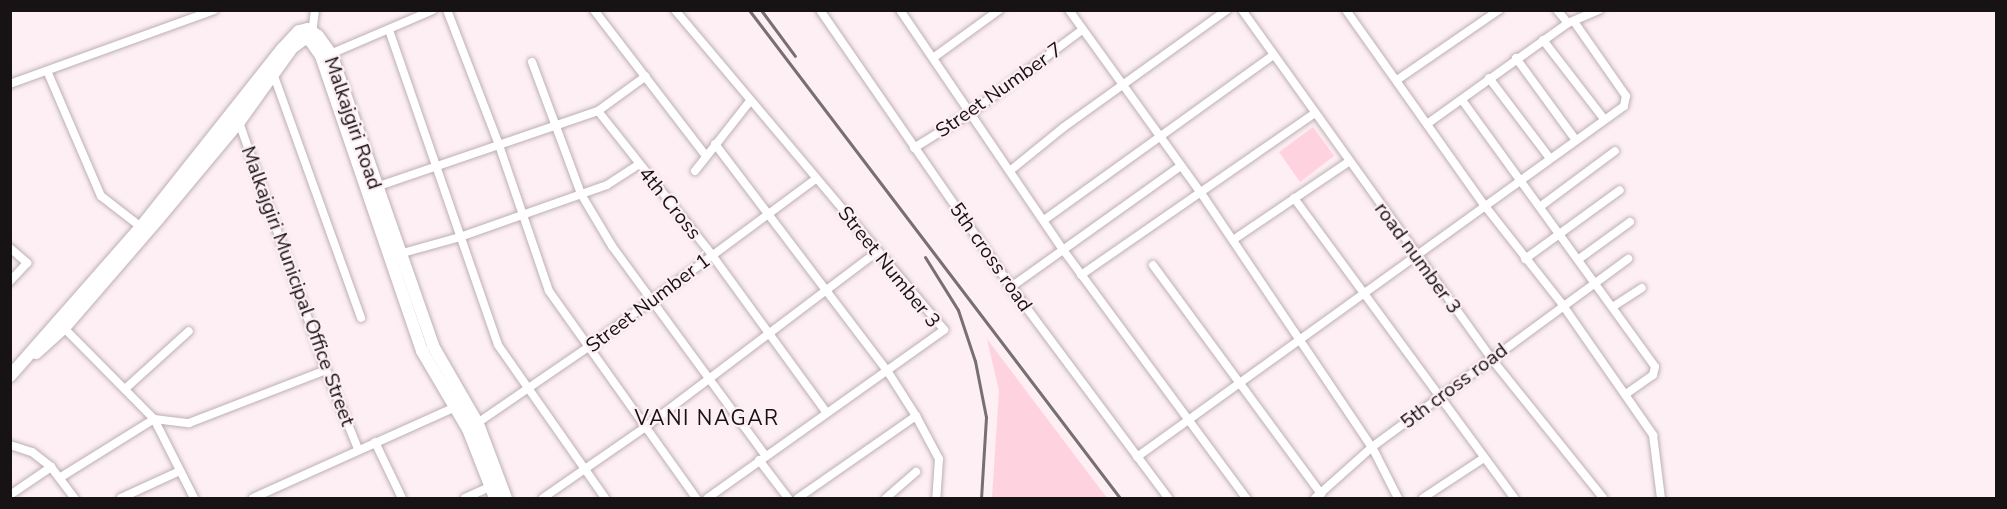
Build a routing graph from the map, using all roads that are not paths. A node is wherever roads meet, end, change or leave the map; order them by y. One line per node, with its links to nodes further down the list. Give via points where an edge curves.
1 (214, 10): 27 (street)
2 (315, 10): 20 (street)
3 (433, 10): 18 (street)
4 (447, 10): 46 (street)
5 (594, 10): 29 (street)
6 (675, 10): 35 (street, Street Number 3)
7 (820, 10): 47 (street, 5th cross road)
8 (900, 10): 24 (street)
9 (999, 10): 24 (street)
10 (1069, 10): 19 (street)
11 (1227, 10): 33 (street)
12 (1242, 10): 22 (street, road number 3)
13 (1499, 10): 31 (street)
14 (1557, 10): 17 (street)
15 (1599, 10): 17 (street)
16 (1347, 11): 31 (street)
17 (1572, 23): 21 (street); 39 (street, via 1626,96 1624,106)
18 (389, 30): 23 (street); 52 (street)
19 (1082, 30): 33 (street); 37 (street, Street Number 7)
20 (311, 36): 23 (main road, Malkajgiri Road); 28 (main road, Malkajgiri Road, via 299,41); 71 (main road, Malkajgiri Road, via 299,31 283,48)
21 (1543, 40): 25 (street); 39 (street)
22 (1274, 55): 38 (street, road number 3); 43 (street)
23 (326, 56): 59 (main road, Malkajgiri Road); 70 (main road, Malkajgiri Road)
24 (933, 58): 37 (street)
25 (1516, 58): 30 (street); 44 (street)
26 (532, 62): 42 (street)
27 (48, 73): 32 (street); 71 (street, via 101,196)
28 (274, 76): 40 (main road, Malkajgiri Road); 95 (street)
29 (646, 76): 36 (street); 49 (street)
30 (1489, 78): 34 (street); 50 (street)
31 (1397, 80): 41 (street)
32 (10, 84)
33 (1121, 85): 43 (street); 55 (street)
34 (1462, 100): 41 (street); 58 (street)
35 (750, 101): 45 (street); 57 (street, Street Number 3)
36 (598, 111): 42 (street); 53 (street, 4th Cross)
37 (972, 112): 47 (street, Street Number 7); 55 (street)
38 (1315, 114): 51 (street, road number 3); 61 (street)
39 (1604, 119): 44 (street)
40 (239, 122): 96 (main road, Malkajgiri Road); 103 (street, Malkajgiri Municipal Office Street)
41 (1426, 124): 64 (street)
42 (556, 127): 46 (street); 62 (street)
43 (1158, 138): 54 (street); 68 (street)
44 (1575, 139): 50 (street)
45 (715, 144): 49 (street); 67 (street)
46 (499, 145): 52 (street); 66 (street)
47 (914, 148): 88 (street, 5th cross road)
48 (1614, 151): 65 (street)
49 (706, 156): 56 (street)
50 (1549, 157): 58 (street)
51 (1348, 162): 63 (street); 80 (street, road number 3)
52 (438, 165): 59 (street); 73 (street)
53 (638, 165): 62 (street, via 607,185); 79 (street, 4th Cross)
54 (1179, 167): 61 (street); 76 (street)
55 (1011, 170): 68 (street)
56 (695, 171)
57 (816, 179): 67 (street, Street Number 1); 77 (street, Street Number 3)
58 (1520, 179): 64 (street); 65 (street)
59 (376, 188): 70 (main road, Malkajgiri Road)
60 (1620, 190): 72 (street)
61 (1201, 192): 74 (street); 85 (street)
62 (581, 194): 66 (street); 92 (street)
63 (1294, 198): 74 (street); 91 (street)
64 (1485, 206): 80 (street); 81 (street)
65 (1541, 206): 72 (street)
66 (522, 213): 73 (street); 100 (street, via 549,291)
67 (768, 214): 79 (street, Street Number 1); 90 (street)
68 (1044, 220): 76 (street)
69 (1630, 222): 82 (street)
70 (384, 226): 78 (main road, Malkajgiri Road); 112 (main road, Malkajgiri Road, via 423,351)
71 (141, 227): 102 (main road, Malkajgiri Road)
72 (1561, 233): 81 (street); 82 (street)
73 (460, 237): 78 (street); 109 (street, via 498,345)
74 (1233, 240): 99 (street)
75 (10, 248): 86 (street, via 27,263)
76 (1064, 251): 85 (street); 88 (street)
77 (877, 252): 90 (street); 104 (street, Street Number 3, via 944,330)
78 (399, 254): 112 (main road, Malkajgiri Road, via 433,346)
79 (712, 255): 92 (street, Street Number 1); 98 (street, 4th Cross)
80 (1417, 255): 91 (street); 101 (street, road number 3)
81 (1525, 259): 93 (street)
82 (1579, 259): 87 (street)
83 (1628, 259): 87 (street, 5th cross road)
84 (1153, 265): 107 (street, 5th cross road)
85 (1081, 275): 116 (street)
86 (10, 281)
87 (1596, 281): 93 (street, 5th cross road); 94 (street)
88 (1011, 287): 123 (street, 5th cross road)
89 (1642, 288): 94 (street)
90 (827, 292): 98 (street); 104 (street)
91 (1362, 294): 99 (street); 111 (street)
92 (653, 300): 100 (street, Street Number 1); 106 (street)
93 (1562, 304): 101 (street, 5th cross road); 110 (street)
94 (1614, 306): 110 (street, via 1656,370)
95 (361, 318)
96 (64, 328): 102 (main road, Malkajgiri Road); 108 (street)
97 (189, 331): 108 (street)
98 (770, 332): 106 (street); 113 (street, 4th Cross)
99 (1298, 340): 107 (street); 121 (street)
100 (590, 346): 109 (street, Street Number 1); 118 (street)
101 (1491, 358): 111 (street, 5th cross road); 154 (street, road number 3)
102 (21, 364): 105 (main road, Malkajgiri Road)
103 (326, 370): 115 (street, via 189,423); 122 (street, Malkajgiri Municipal Office Street)
104 (888, 372): 113 (street, Street Number 3); 114 (street)
105 (10, 376)
106 (710, 378): 118 (street); 124 (street)
107 (1241, 381): 116 (street); 133 (street, 5th cross road)
108 (124, 389): 115 (street)
109 (530, 389): 117 (street, Street Number 1); 127 (street)
110 (1626, 394): 155 (street, via 1656,442)
111 (1438, 397): 121 (street, 5th cross road); 125 (street)
112 (461, 405): 117 (main road, Malkajgiri Road); 119 (street)
113 (826, 412): 124 (street, Street Number 3)
114 (916, 416): 146 (street); 148 (street, via 939,459)
115 (154, 419): 128 (street); 130 (street)
116 (1190, 420): 123 (street); 150 (street)
117 (473, 426): 131 (main road, Malkajgiri Road); 140 (main road, Malkajgiri Road)
118 (644, 428): 127 (street); 143 (street)
119 (375, 442): 122 (street); 138 (street)
120 (10, 445): 126 (street, via 32,452)
121 (1372, 447): 133 (street, 5th cross road); 151 (street)
122 (358, 448): 137 (street)
123 (1137, 457): 149 (street, 5th cross road)
124 (762, 458): 144 (street, Street Number 3); 145 (street)
125 (1484, 458): 152 (street); 153 (street)
126 (51, 467): 130 (street); 132 (street)
127 (584, 470): 141 (street); 142 (street)
128 (180, 471): 135 (street); 136 (street)
129 (916, 471): 147 (street)
130 (61, 477): 134 (street)
131 (493, 493): 139 (street)
132 (10, 495)
133 (1318, 496)
134 (74, 498)
135 (121, 498)
136 (194, 498)
137 (257, 498)
138 (402, 498)
139 (465, 498)
140 (506, 498)
141 (543, 498)
142 (604, 498)
143 (696, 498)
144 (708, 498)
145 (788, 498)
146 (798, 498)
147 (886, 498)
148 (936, 498)
149 (1168, 498)
150 (1246, 498)
151 (1398, 498)
152 (1423, 498)
153 (1514, 498)
154 (1603, 498)
155 (1661, 498)

